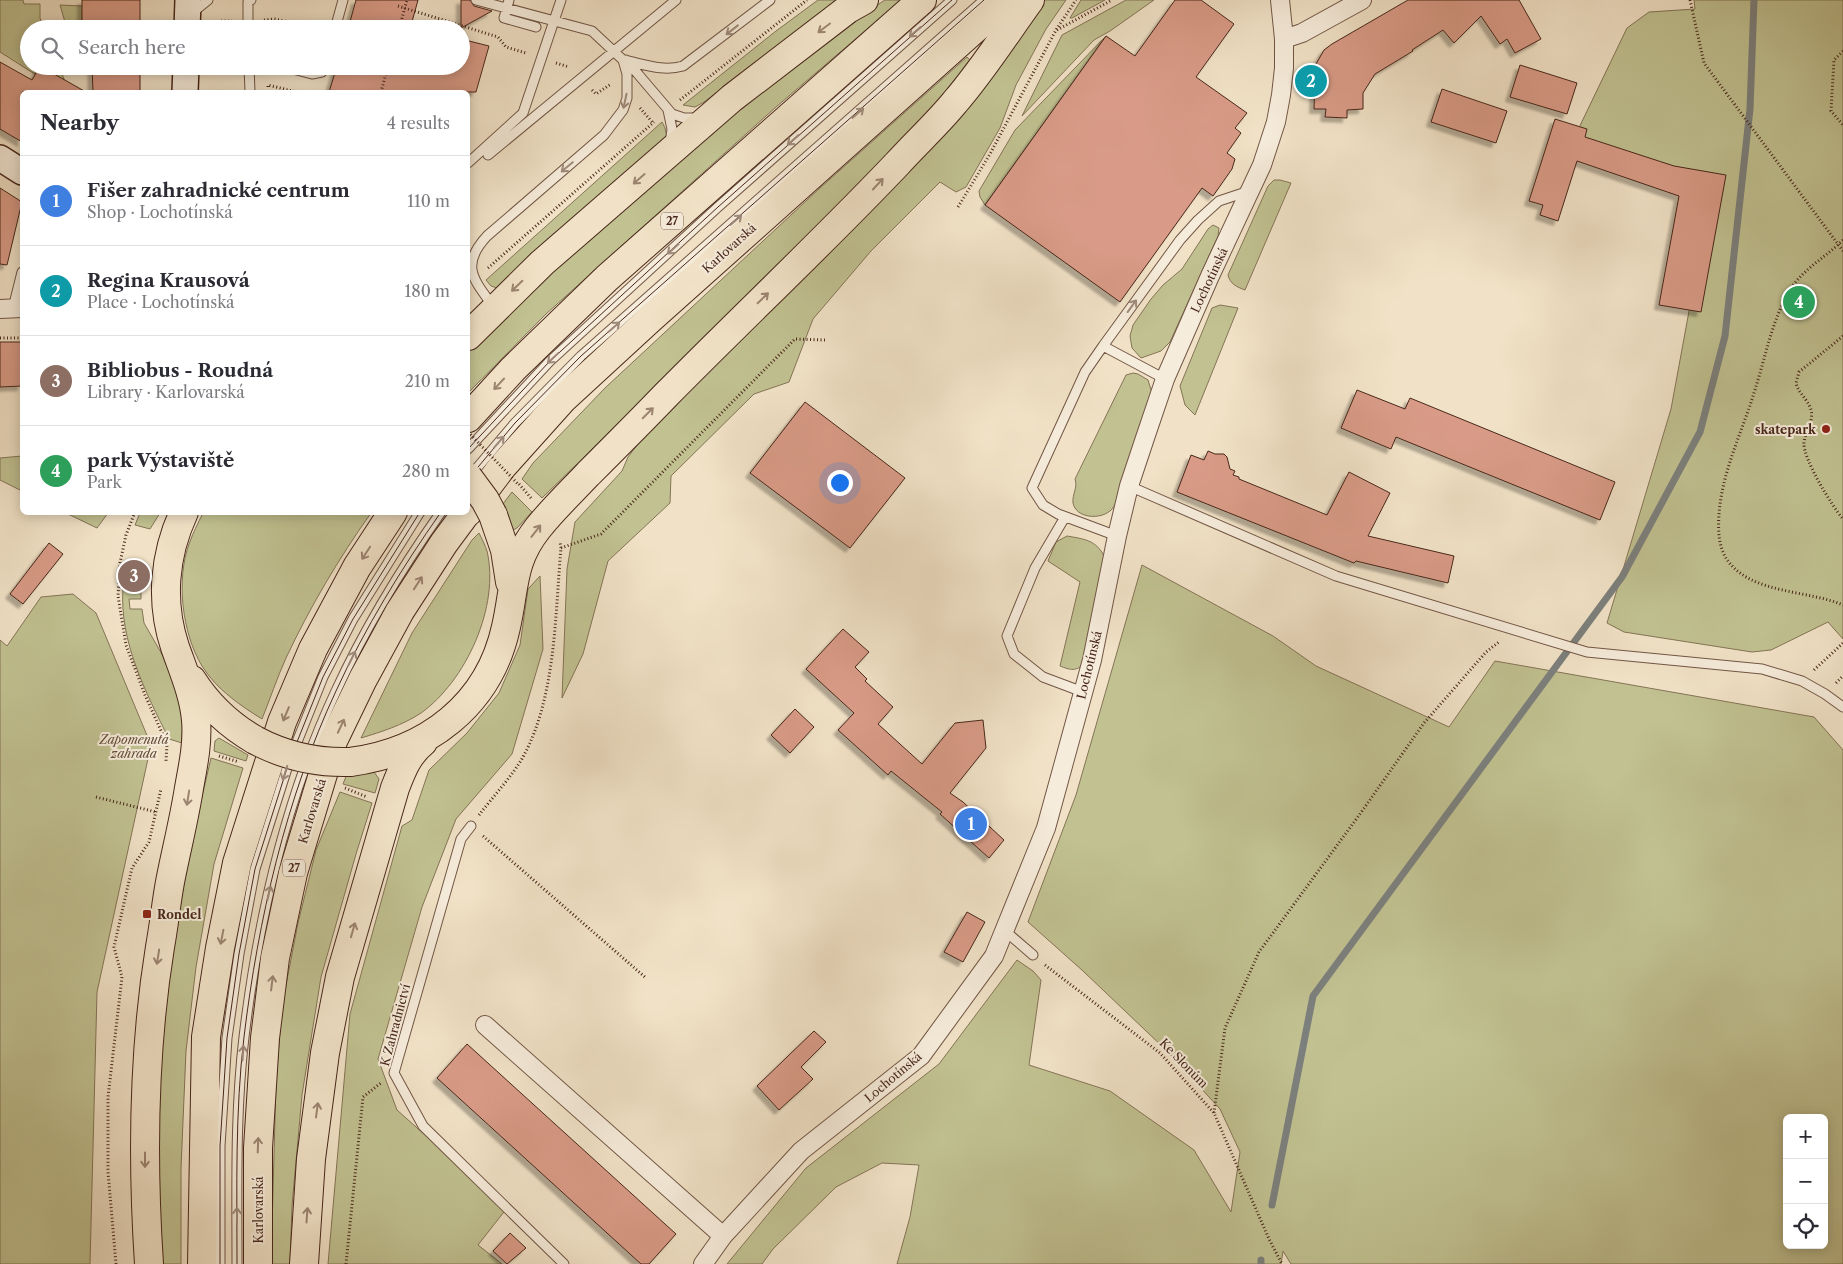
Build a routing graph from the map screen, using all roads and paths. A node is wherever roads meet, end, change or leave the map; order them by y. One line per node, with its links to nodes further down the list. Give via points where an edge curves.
1 (208, 0): 25 (lane)
2 (343, 0): 27 (lane)
3 (407, 0): 23 (path)
4 (476, 0): 29 (lane)
5 (508, 0): 30 (lane, via 504,18)
6 (561, 0): 29 (lane)
7 (676, 0): 33 (lane)
8 (770, 0): 35 (lane, one-way to 35, via 683,66 662,69)
9 (807, 0): 45 (path)
10 (864, 0): 44 (main road, one-way to 44)
11 (922, 0): 68 (main road, 27, one-way to 68, via 608,278 512,369)
12 (952, 0): 70 (lane, one-way to 70, via 549,362)
13 (984, 0): 71 (lane, Karlovarská, one-way to 13, via 515,423 581,356)
14 (1007, 0): 75 (main road, Karlovarská / 27, via 563,399 502,468)
15 (1030, 0): 81 (main road, one-way to 15, via 746,313 842,222 956,102)
16 (1076, 0): 31 (path)
17 (1112, 0): 31 (path)
18 (1280, 0): 32 (street, Lochotínská)
19 (1362, 0): 32 (street, via 1302,33)
20 (1690, 0): 55 (path, via 1704,63)
21 (246, 1): 26 (lane)
22 (398, 6): 23 (path)
23 (404, 8): 24 (path); 28 (path)
24 (415, 12)
25 (187, 16)
26 (248, 20)
27 (337, 20)
28 (401, 20)
29 (554, 20): 35 (lane, via 592,31); 50 (lane, via 523,112)
30 (536, 27)
31 (1056, 30): 53 (path)
32 (1284, 39): 52 (street, Lochotínská, via 1282,86 1276,122)
33 (616, 48): 45 (lane); 47 (lane)
34 (1843, 52): 46 (path, via 1834,60 1831,111)
35 (623, 60): 58 (lane, one-way to 58, via 627,74 627,98 623,110 604,135 481,242 471,262)
36 (186, 75): 39 (street)
37 (249, 75): 40 (lane)
38 (386, 75): 43 (path)
39 (185, 90)
40 (250, 90)
41 (268, 90): 42 (path, via 268,85)
42 (288, 90)
43 (382, 90)
44 (719, 109): 45 (lane, via 693,118 676,116); 49 (main road)
45 (668, 110): 49 (lane, via 671,140); 58 (path)
46 (1843, 125)
47 (488, 155)
48 (0, 158): 51 (street)
49 (663, 159): 60 (main road, one-way to 60)
50 (470, 161)
51 (20, 171)
52 (1250, 191): 66 (lane, one-way to 52, via 1198,220 1218,201); 67 (street, Lochotínská)
53 (958, 207)
54 (1843, 240): 55 (path)
55 (1839, 244): 56 (path); 86 (path, via 1803,274 1789,291 1775,321 1730,464 1718,528 1728,560 1747,578 1759,584 1828,598)
56 (1843, 250)
57 (20, 279): 59 (lane)
58 (474, 280): 60 (lane)
59 (12, 308)
60 (494, 308): 61 (main road)
61 (470, 334)
62 (1843, 336): 83 (path, via 1799,372 1796,383 1812,415 1804,442 1806,456)
63 (0, 338): 64 (path)
64 (20, 338)
65 (825, 340): 85 (path, via 795,339 601,534)
66 (1103, 346): 67 (lane); 82 (lane, via 1085,372 1032,488 1043,505)
67 (1165, 379): 74 (street, Lochotínská)
68 (470, 416)
69 (470, 434): 73 (path, bridge)
70 (470, 447)
71 (470, 476)
72 (470, 481): 75 (main road, bridge, via 485,500)
73 (518, 484)
74 (1129, 486): 84 (street, Lochotínská); 88 (lane, via 1336,576)
75 (476, 513): 87 (main road, via 502,538 508,563); 112 (main road, Karlovarská / 27, one-way to 75, via 258,1148 265,1038 275,958 292,873 333,742 363,679 400,611 444,543)
76 (134, 515): 95 (path, via 120,563 118,596 126,645 167,744)
77 (183, 515): 90 (main road, via 170,553 166,583 168,615)
78 (391, 515): 109 (main road, one-way to 109, via 357,567 313,648 282,722 237,863 206,1037)
79 (418, 515): 110 (lane, one-way to 110, via 353,619 323,677 289,762 255,869 227,1038 220,1146)
80 (439, 515): 111 (lane, Karlovarská, one-way to 80, via 237,1146 244,1039 255,955 274,872 298,789 336,691 391,586)
81 (548, 516): 85 (path, via 556,525); 87 (main road, one-way to 81, via 519,558)
82 (1065, 517): 84 (lane); 92 (lane, via 1035,568 1007,636 1014,654 1043,677)
83 (1843, 519)
84 (1117, 536): 92 (street, Lochotínská)
85 (561, 548): 99 (path, via 550,671 539,722 522,759)
86 (1843, 605)
87 (509, 608): 94 (main road, via 498,655 482,685 459,712)
88 (1514, 630): 91 (lane, via 1587,652 1762,669); 105 (path, via 1486,652 1424,723 1258,952 1225,1028)
89 (1843, 643): 91 (path)
90 (179, 657): 94 (main road, bridge, via 190,679 221,716 269,748 298,757 350,762 392,754); 108 (main road, one-way to 108, via 195,706 196,736 154,987 145,1112)
91 (1802, 681): 93 (lane)
92 (1083, 692): 100 (street, Lochotínská, via 1046,828)
93 (1843, 707)
94 (430, 736): 113 (main road, one-way to 94, via 311,1159 325,1053 340,976 395,788 411,753)
95 (166, 767)
96 (162, 785): 98 (path)
97 (96, 797): 98 (path)
98 (156, 812): 107 (path, via 149,842 132,868 114,947 122,977 108,1097 108,1172)
99 (471, 826): 102 (path); 104 (lane, K Zahradnictví, via 460,839)
100 (1004, 930): 101 (lane); 106 (street, Lochotínská, via 994,956 921,1056 801,1151)
101 (1033, 955): 105 (path, Ke Slonům, via 1160,1053)
102 (646, 978)
103 (485, 1025): 106 (street)
104 (394, 1073): 114 (path, via 363,1097); 115 (lane, K Zahradnictví, via 423,1126)
105 (1214, 1113): 117 (path, Ke Slonům)
106 (723, 1236): 116 (street, Lochotínská)
107 (116, 1264)
108 (149, 1264)
109 (202, 1264)
110 (220, 1264)
111 (237, 1264)
112 (258, 1264)
113 (304, 1264)
114 (346, 1264)
115 (564, 1264)
116 (703, 1264)
117 (1282, 1264)

